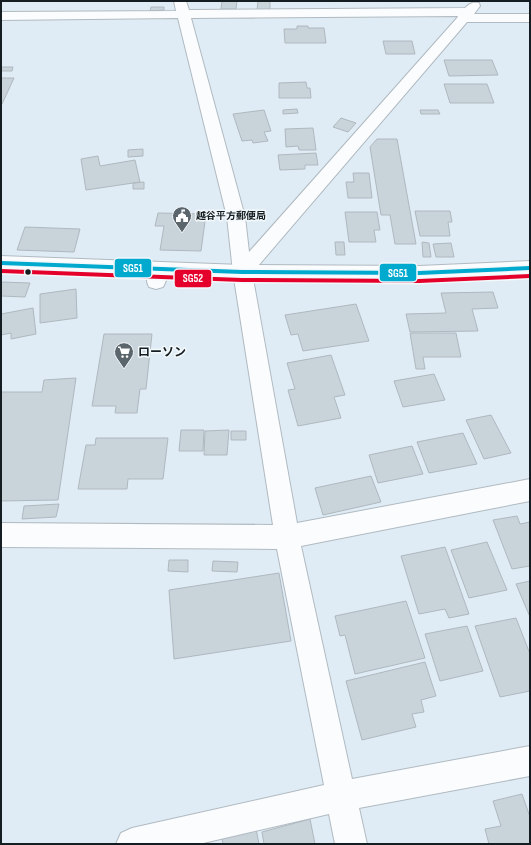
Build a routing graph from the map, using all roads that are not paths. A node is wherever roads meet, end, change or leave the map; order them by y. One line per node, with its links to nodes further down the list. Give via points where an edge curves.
1 (478, 1): 3 (street)
2 (182, 8): 3 (street); 4 (street); 8 (street, via 236,217)
3 (466, 15): 5 (street); 8 (street)
4 (1, 16)
5 (530, 18)
6 (1, 263): 8 (street, via 157,275)
7 (530, 268): 8 (street, via 419,273)
8 (242, 272): 11 (street, via 251,373)
9 (530, 490): 11 (street)
10 (1, 536): 11 (street)
11 (287, 537): 13 (street)
12 (530, 760): 13 (street)
13 (341, 796): 14 (street); 15 (street)
14 (132, 844)
15 (351, 844)

